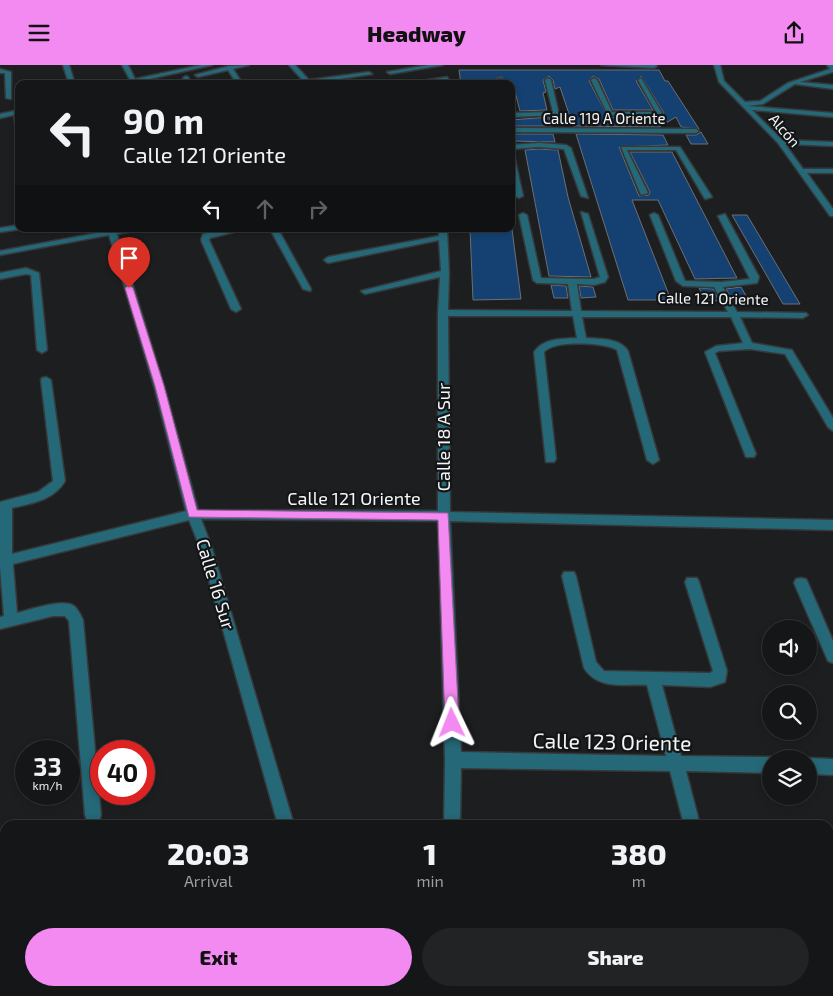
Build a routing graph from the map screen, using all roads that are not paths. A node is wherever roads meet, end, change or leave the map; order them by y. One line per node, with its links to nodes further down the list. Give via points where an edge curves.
1 (66, 65): 21 (street)
2 (126, 65): 22 (street)
3 (174, 65): 15 (street)
4 (209, 65): 15 (street)
5 (246, 65): 13 (street)
6 (303, 65): 11 (street)
7 (604, 65): 8 (street)
8 (639, 65): 12 (street)
9 (717, 65): 33 (street, Alcón, via 721,81)
10 (830, 65): 30 (street, via 830,71)
11 (293, 66): 24 (street)
12 (654, 66)
13 (229, 68): 19 (street); 23 (street)
14 (0, 71): 32 (street, via 8,72)
15 (178, 71): 22 (street)
16 (390, 71): 17 (street)
17 (445, 73): 26 (street)
18 (369, 74): 25 (street)
19 (186, 78): 20 (street)
20 (178, 79)
21 (71, 80)
22 (133, 80)
23 (237, 80)
24 (305, 80)
25 (328, 80)
26 (427, 80)
27 (548, 80): 37 (street, via 557,114)
28 (641, 80): 41 (street, via 660,113)
29 (594, 81): 41 (street, via 608,112)
30 (790, 84): 31 (street); 33 (street, via 761,103)
31 (833, 87)
32 (9, 98)
33 (745, 106): 38 (street); 46 (street, Alcón)
34 (833, 110): 38 (street)
35 (15, 113): 40 (street)
36 (515, 115): 37 (street)
37 (532, 115): 43 (street)
38 (826, 115): 39 (street)
39 (833, 115)
40 (0, 116)
41 (633, 116): 44 (street)
42 (515, 129): 43 (street, Calle 119 A Oriente)
43 (535, 129): 44 (street, Calle 119 A Oriente); 48 (street)
44 (642, 130): 45 (street, Calle 119 A Oriente); 49 (street)
45 (696, 131)
46 (780, 142): 47 (street); 51 (street, Alcón)
47 (833, 143)
48 (539, 145): 50 (street); 56 (street, via 568,149)
49 (651, 146): 54 (street, via 623,150); 57 (street, via 681,150)
50 (515, 147)
51 (802, 171): 52 (street); 58 (street, Alcón)
52 (833, 171)
53 (515, 176): 55 (street)
54 (644, 193)
55 (519, 196)
56 (584, 196)
57 (708, 197)
58 (823, 202): 59 (street); 61 (street, Alcón)
59 (833, 202)
60 (584, 214): 76 (street, via 604,277 594,282)
61 (833, 214)
62 (523, 215): 76 (street, via 537,280)
63 (654, 215): 77 (street, via 678,279 683,283)
64 (722, 216): 77 (street, via 755,277 754,281 746,283)
65 (15, 228): 66 (street)
66 (0, 230)
67 (107, 232): 72 (street)
68 (112, 232): 94 (street, Calle 16 Sur, via 159,386)
69 (223, 232): 80 (street, via 206,236 205,240)
70 (276, 232): 78 (street)
71 (443, 233): 73 (street); 74 (street, Calle 18 A Sur)
72 (0, 253)
73 (328, 260)
74 (445, 273): 79 (street); 82 (street, Calle 18 A Sur)
75 (0, 276): 87 (street, via 26,271 34,273)
76 (572, 283): 81 (street)
77 (717, 285): 83 (street)
78 (307, 289)
79 (365, 291)
80 (236, 309)
81 (578, 312): 82 (street, Calle 121 Oriente); 83 (street, Calle 121 Oriente); 85 (street)
82 (443, 313): 95 (street, Calle 18 A Sur)
83 (734, 314): 84 (street, Calle 121 Oriente); 86 (street)
84 (803, 315)
85 (582, 342): 91 (street, via 554,342 539,352); 92 (street, via 610,344 620,347 624,353)
86 (749, 346): 89 (street, via 789,352); 90 (street, via 719,347 710,352)
87 (42, 350)
88 (46, 380): 93 (street, via 59,481 56,488 44,494)
89 (833, 427)
90 (750, 454)
91 (550, 459)
92 (653, 460)
93 (3, 505): 97 (street)
94 (193, 514): 95 (street, Calle 121 Oriente); 97 (street, Calle 121 Oriente); 110 (street, Calle 16 Sur, via 205,545)
95 (444, 516): 96 (street, Calle 121 Oriente); 104 (street, Calle 18 A Sur)
96 (833, 525)
97 (3, 561): 101 (street)
98 (569, 576): 103 (street, via 589,664 595,673 602,677)
99 (692, 582): 103 (street, via 720,677 710,680)
100 (801, 583): 102 (street)
101 (6, 622): 109 (street, via 52,610 69,610 76,620)
102 (833, 657)
103 (653, 679): 105 (street)
104 (453, 761): 105 (street, Calle 123 Oriente); 111 (street, Calle 18 A Sur)
105 (676, 763): 106 (street, Calle 123 Oriente); 112 (street)
106 (762, 765)
107 (817, 766): 108 (street)
108 (833, 767)
109 (93, 815)
110 (285, 820)
111 (452, 820)
112 (691, 820)

